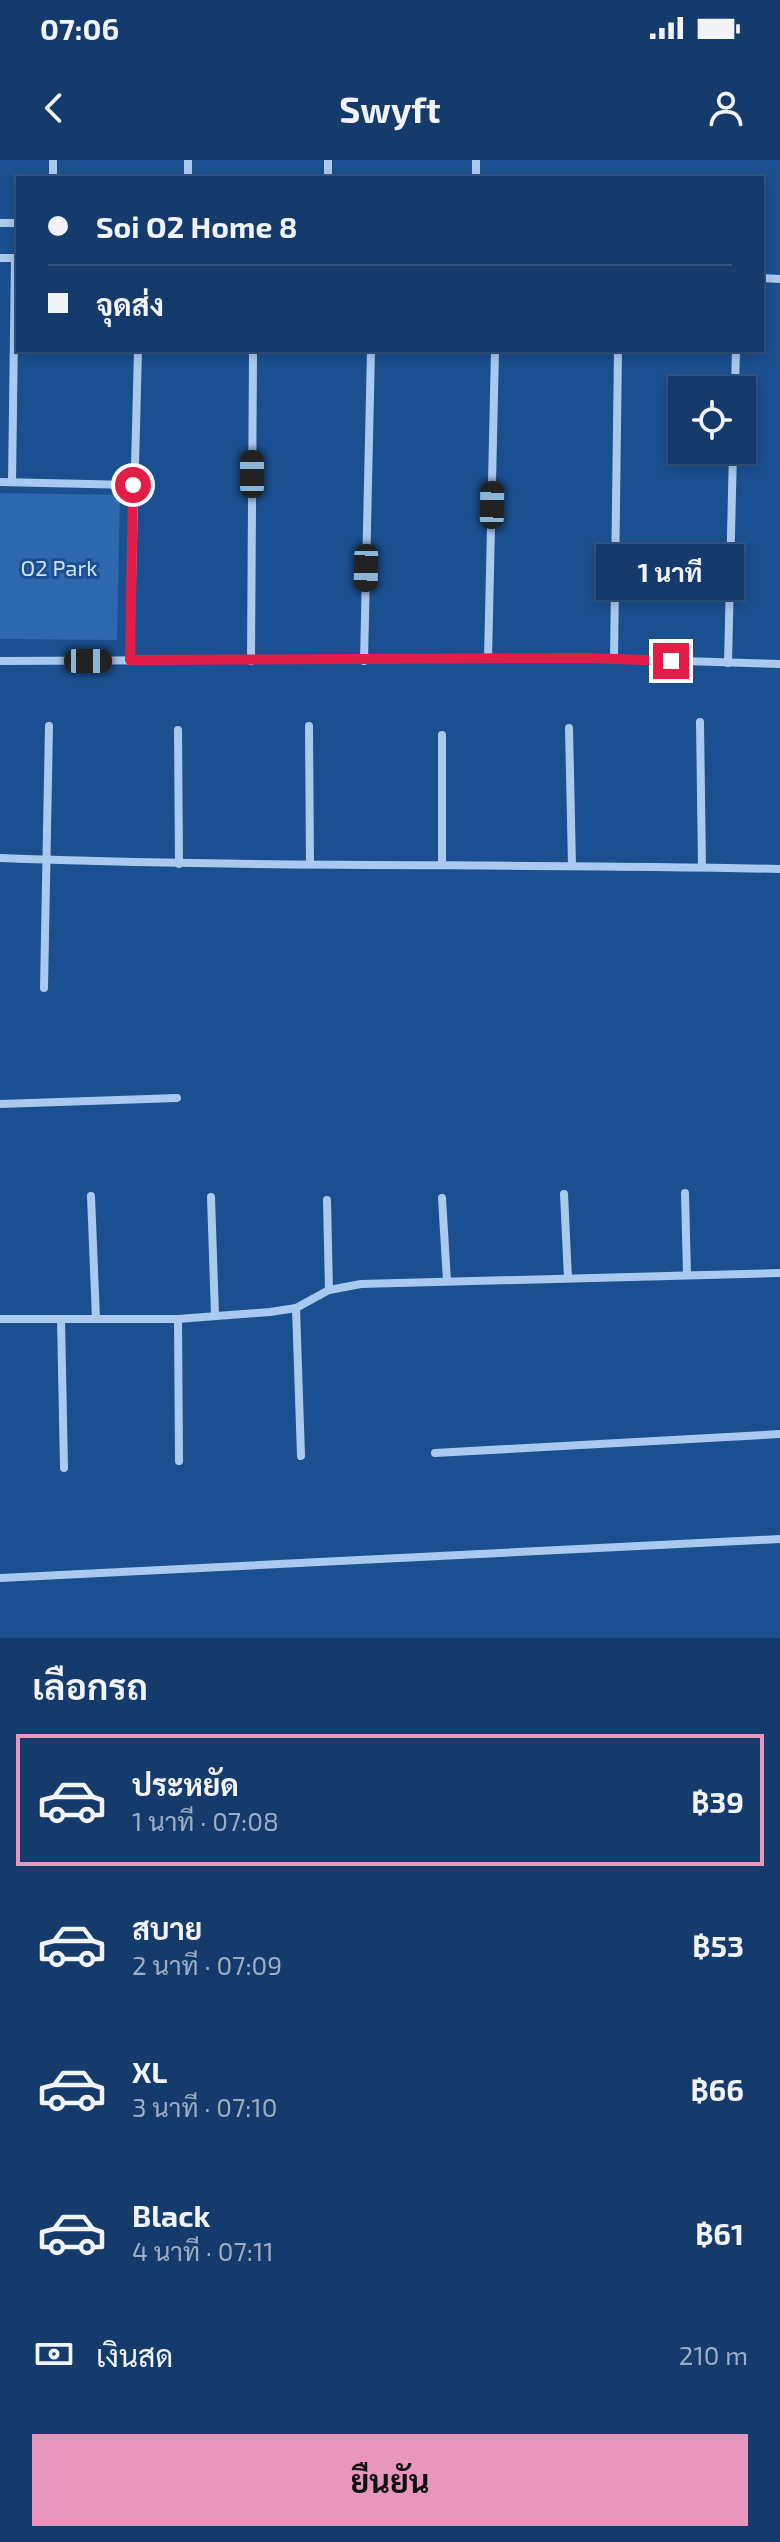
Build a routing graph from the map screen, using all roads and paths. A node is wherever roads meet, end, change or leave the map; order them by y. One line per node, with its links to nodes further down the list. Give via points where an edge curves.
1 (16, 303): 11 (street)
2 (138, 352): 12 (street)
3 (253, 352): 17 (street)
4 (371, 352): 18 (street)
5 (495, 352): 13 (street)
6 (618, 352): 14 (street)
7 (736, 352): 8 (street)
8 (735, 376)
9 (733, 464): 19 (street)
10 (0, 482): 11 (street)
11 (12, 482): 12 (street)
12 (133, 485): 15 (street)
13 (488, 659): 14 (street); 18 (street)
14 (614, 659): 19 (street)
15 (130, 660): 16 (street); 17 (street)
16 (0, 661)
17 (251, 661): 18 (street)
18 (364, 661)
19 (728, 663): 20 (street)
20 (780, 664)
21 (700, 722): 33 (street)
22 (49, 726): 28 (street)
23 (309, 726): 30 (street)
24 (569, 728): 32 (street)
25 (178, 730): 29 (street)
26 (442, 735): 31 (street)
27 (0, 858): 28 (street)
28 (45, 860): 29 (street); 35 (street)
29 (179, 864): 30 (street)
30 (310, 864): 31 (street)
31 (442, 864): 32 (street)
32 (572, 865): 33 (street)
33 (702, 867): 34 (street)
34 (780, 869)
35 (44, 988)
36 (177, 1098): 37 (street)
37 (0, 1104)
38 (685, 1193): 45 (street)
39 (564, 1194): 46 (street)
40 (91, 1196): 53 (street)
41 (211, 1197): 50 (street)
42 (442, 1198): 47 (street)
43 (327, 1200): 48 (street)
44 (780, 1273): 45 (street)
45 (687, 1275): 46 (street)
46 (568, 1278): 47 (street)
47 (447, 1281): 48 (street)
48 (329, 1290): 49 (street)
49 (296, 1308): 50 (street); 57 (street)
50 (215, 1316): 54 (street)
51 (0, 1319): 52 (street)
52 (61, 1319): 53 (street); 59 (street)
53 (96, 1319): 54 (street)
54 (178, 1319): 58 (street)
55 (780, 1434): 56 (street)
56 (435, 1453)
57 (301, 1456)
58 (179, 1461)
59 (64, 1468)
60 (780, 1539): 61 (street)
61 (0, 1578)

